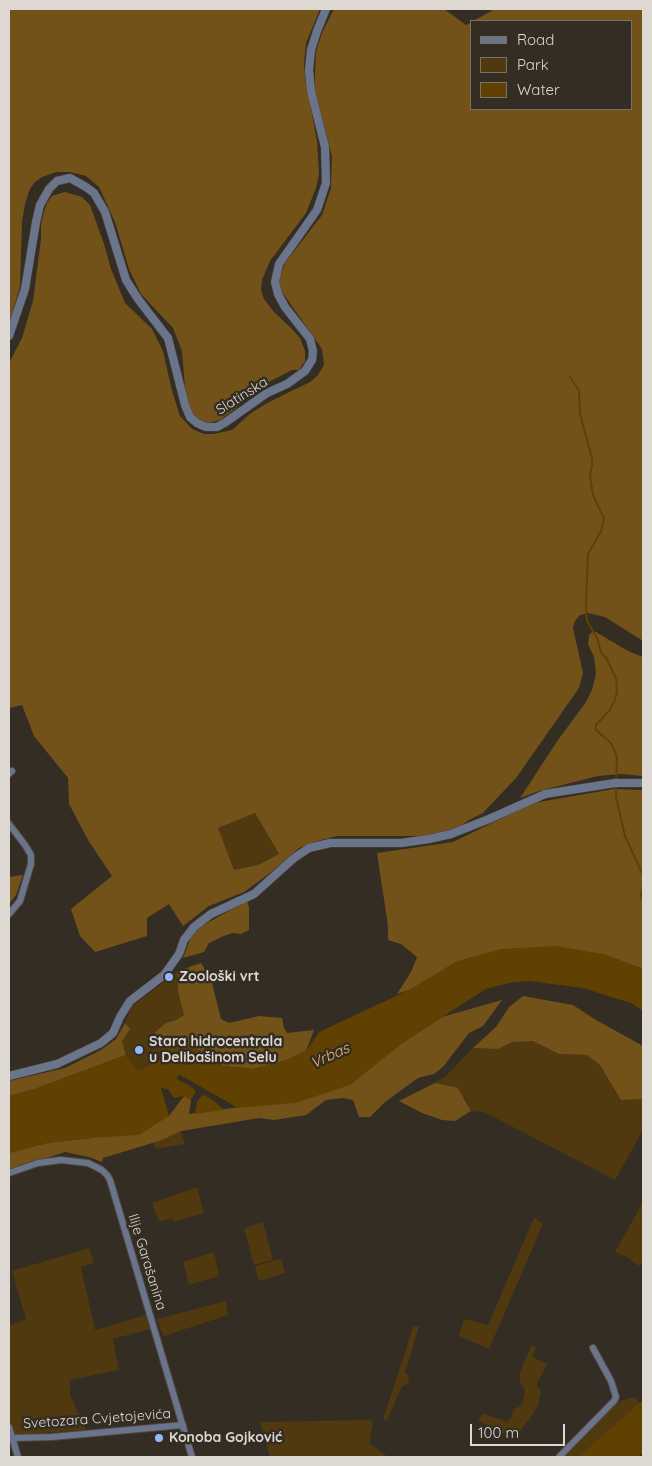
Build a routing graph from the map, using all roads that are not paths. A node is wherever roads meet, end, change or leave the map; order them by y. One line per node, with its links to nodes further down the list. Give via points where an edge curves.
1 (326, 9): 2 (street, Slatinska, via 311,50 309,70 325,147 326,183 316,210 279,264 275,282 285,307 310,339 312,360 306,371 217,427 197,423 185,405 168,338 126,280 105,212 94,193 70,178 57,181 40,205 25,289)
2 (9, 336)
3 (643, 783): 6 (street, via 618,783 545,794 451,834 429,839 401,843 330,843 309,848 254,894 211,914 194,927 164,975 130,1000 113,1033 101,1043 57,1064)
4 (9, 824): 5 (street, via 31,855 31,864 20,901)
5 (9, 914)
6 (9, 1076)
7 (9, 1173): 9 (street, Ilije Garašanina, via 38,1163 61,1160 88,1163 107,1175)
8 (593, 1348): 14 (street, via 616,1397)
9 (183, 1425): 11 (street, Svetozara Cvjetojevića); 13 (street, Ilije Garašanina)
10 (9, 1427): 11 (street)
11 (12, 1438): 12 (street)
12 (18, 1457)
13 (192, 1457)
14 (559, 1457)

